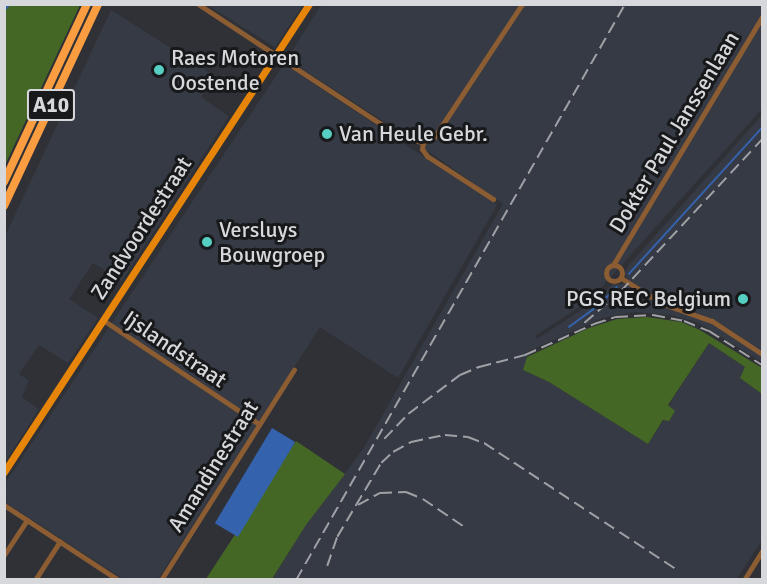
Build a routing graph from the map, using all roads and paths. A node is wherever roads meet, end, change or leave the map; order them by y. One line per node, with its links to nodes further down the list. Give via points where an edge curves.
1 (87, 4): 9 (highway, A10)
2 (98, 4): 11 (highway, A10)
3 (198, 4): 7 (street)
4 (309, 4): 7 (main road, Zandvoordestraat)
5 (522, 4): 8 (street, via 433,139)
6 (762, 17): 12 (street, Dokter Paul Janssenlaan)
7 (276, 56): 8 (street, via 402,138); 14 (main road, Zandvoordestraat)
8 (423, 142): 10 (street, via 427,156)
9 (4, 182)
10 (493, 199)
11 (4, 206)
12 (614, 265): 13 (street, Dokter Paul Janssenlaan, via 621,269); 13 (street, Dokter Paul Janssenlaan, via 605,272 607,279 613,282)
13 (621, 278): 15 (street, Dokter Paul Janssenlaan, via 663,304 712,321)
14 (103, 320): 17 (street, Ijslandstraat); 18 (main road, Zandvoordestraat)
15 (762, 354)
16 (294, 370): 17 (street, Amandinestraat)
17 (259, 424): 26 (street, Amandinestraat)
18 (4, 472)
19 (4, 506): 20 (street)
20 (27, 520): 21 (street); 23 (street)
21 (60, 541): 24 (street); 25 (street)
22 (762, 551): 27 (street)
23 (4, 555)
24 (35, 579)
25 (118, 579)
26 (160, 579)
27 (744, 579)

